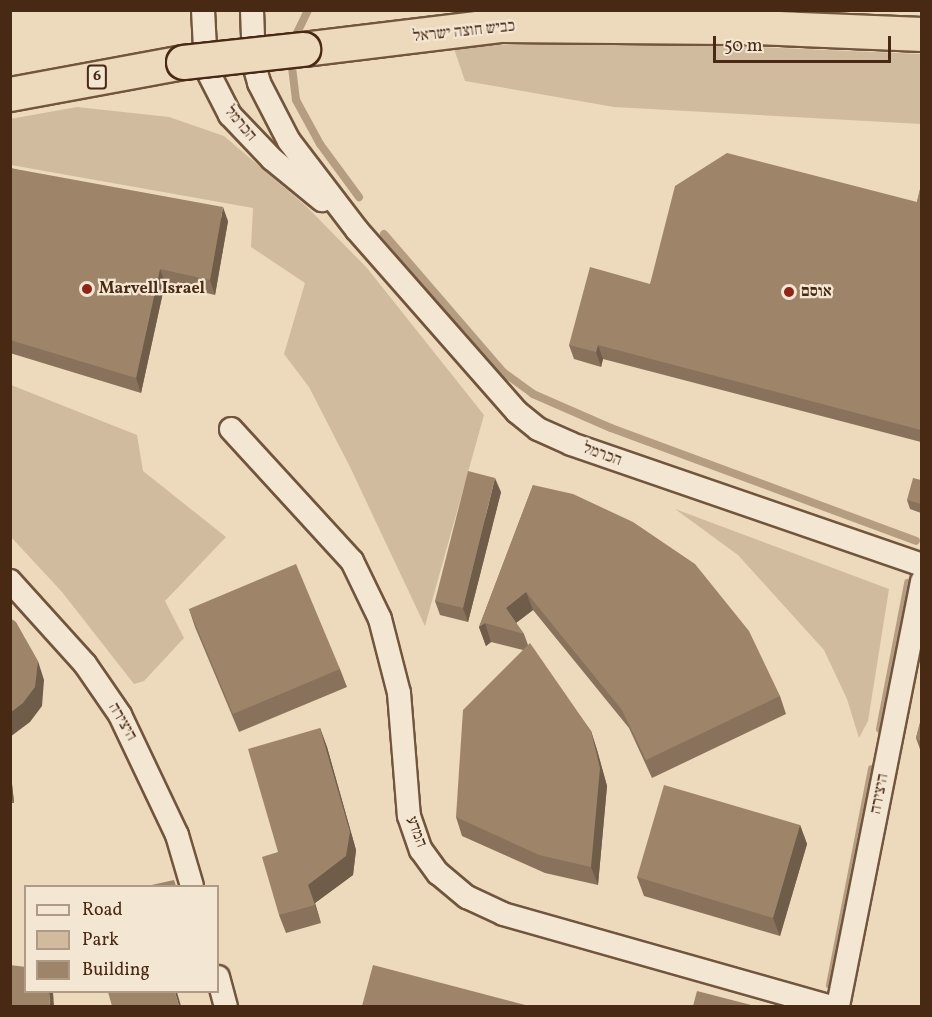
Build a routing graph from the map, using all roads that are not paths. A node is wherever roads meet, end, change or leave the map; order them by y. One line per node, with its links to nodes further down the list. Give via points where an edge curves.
1 (203, 10): 5 (street, הכרמל, via 206,68 230,115 272,159)
2 (252, 10): 5 (street, הכרמל, via 254,65 267,102 289,141)
3 (921, 34): 4 (highway, כביש חוצה ישראל / 6, bridge, via 755,27 502,26 183,62)
4 (10, 94)
5 (357, 230): 7 (street, הכרמל, via 497,394 538,429 635,467)
6 (231, 429): 13 (street, המדע, via 351,561 380,619 399,693 409,816 421,850 438,873 467,897 503,914)
7 (921, 565)
8 (10, 581): 10 (street, היצירה, via 85,664 120,715 177,835)
9 (921, 581): 14 (street, היצירה)
10 (192, 885)
11 (219, 981): 12 (street)
12 (226, 1006)
13 (828, 1006)
14 (838, 1006)

